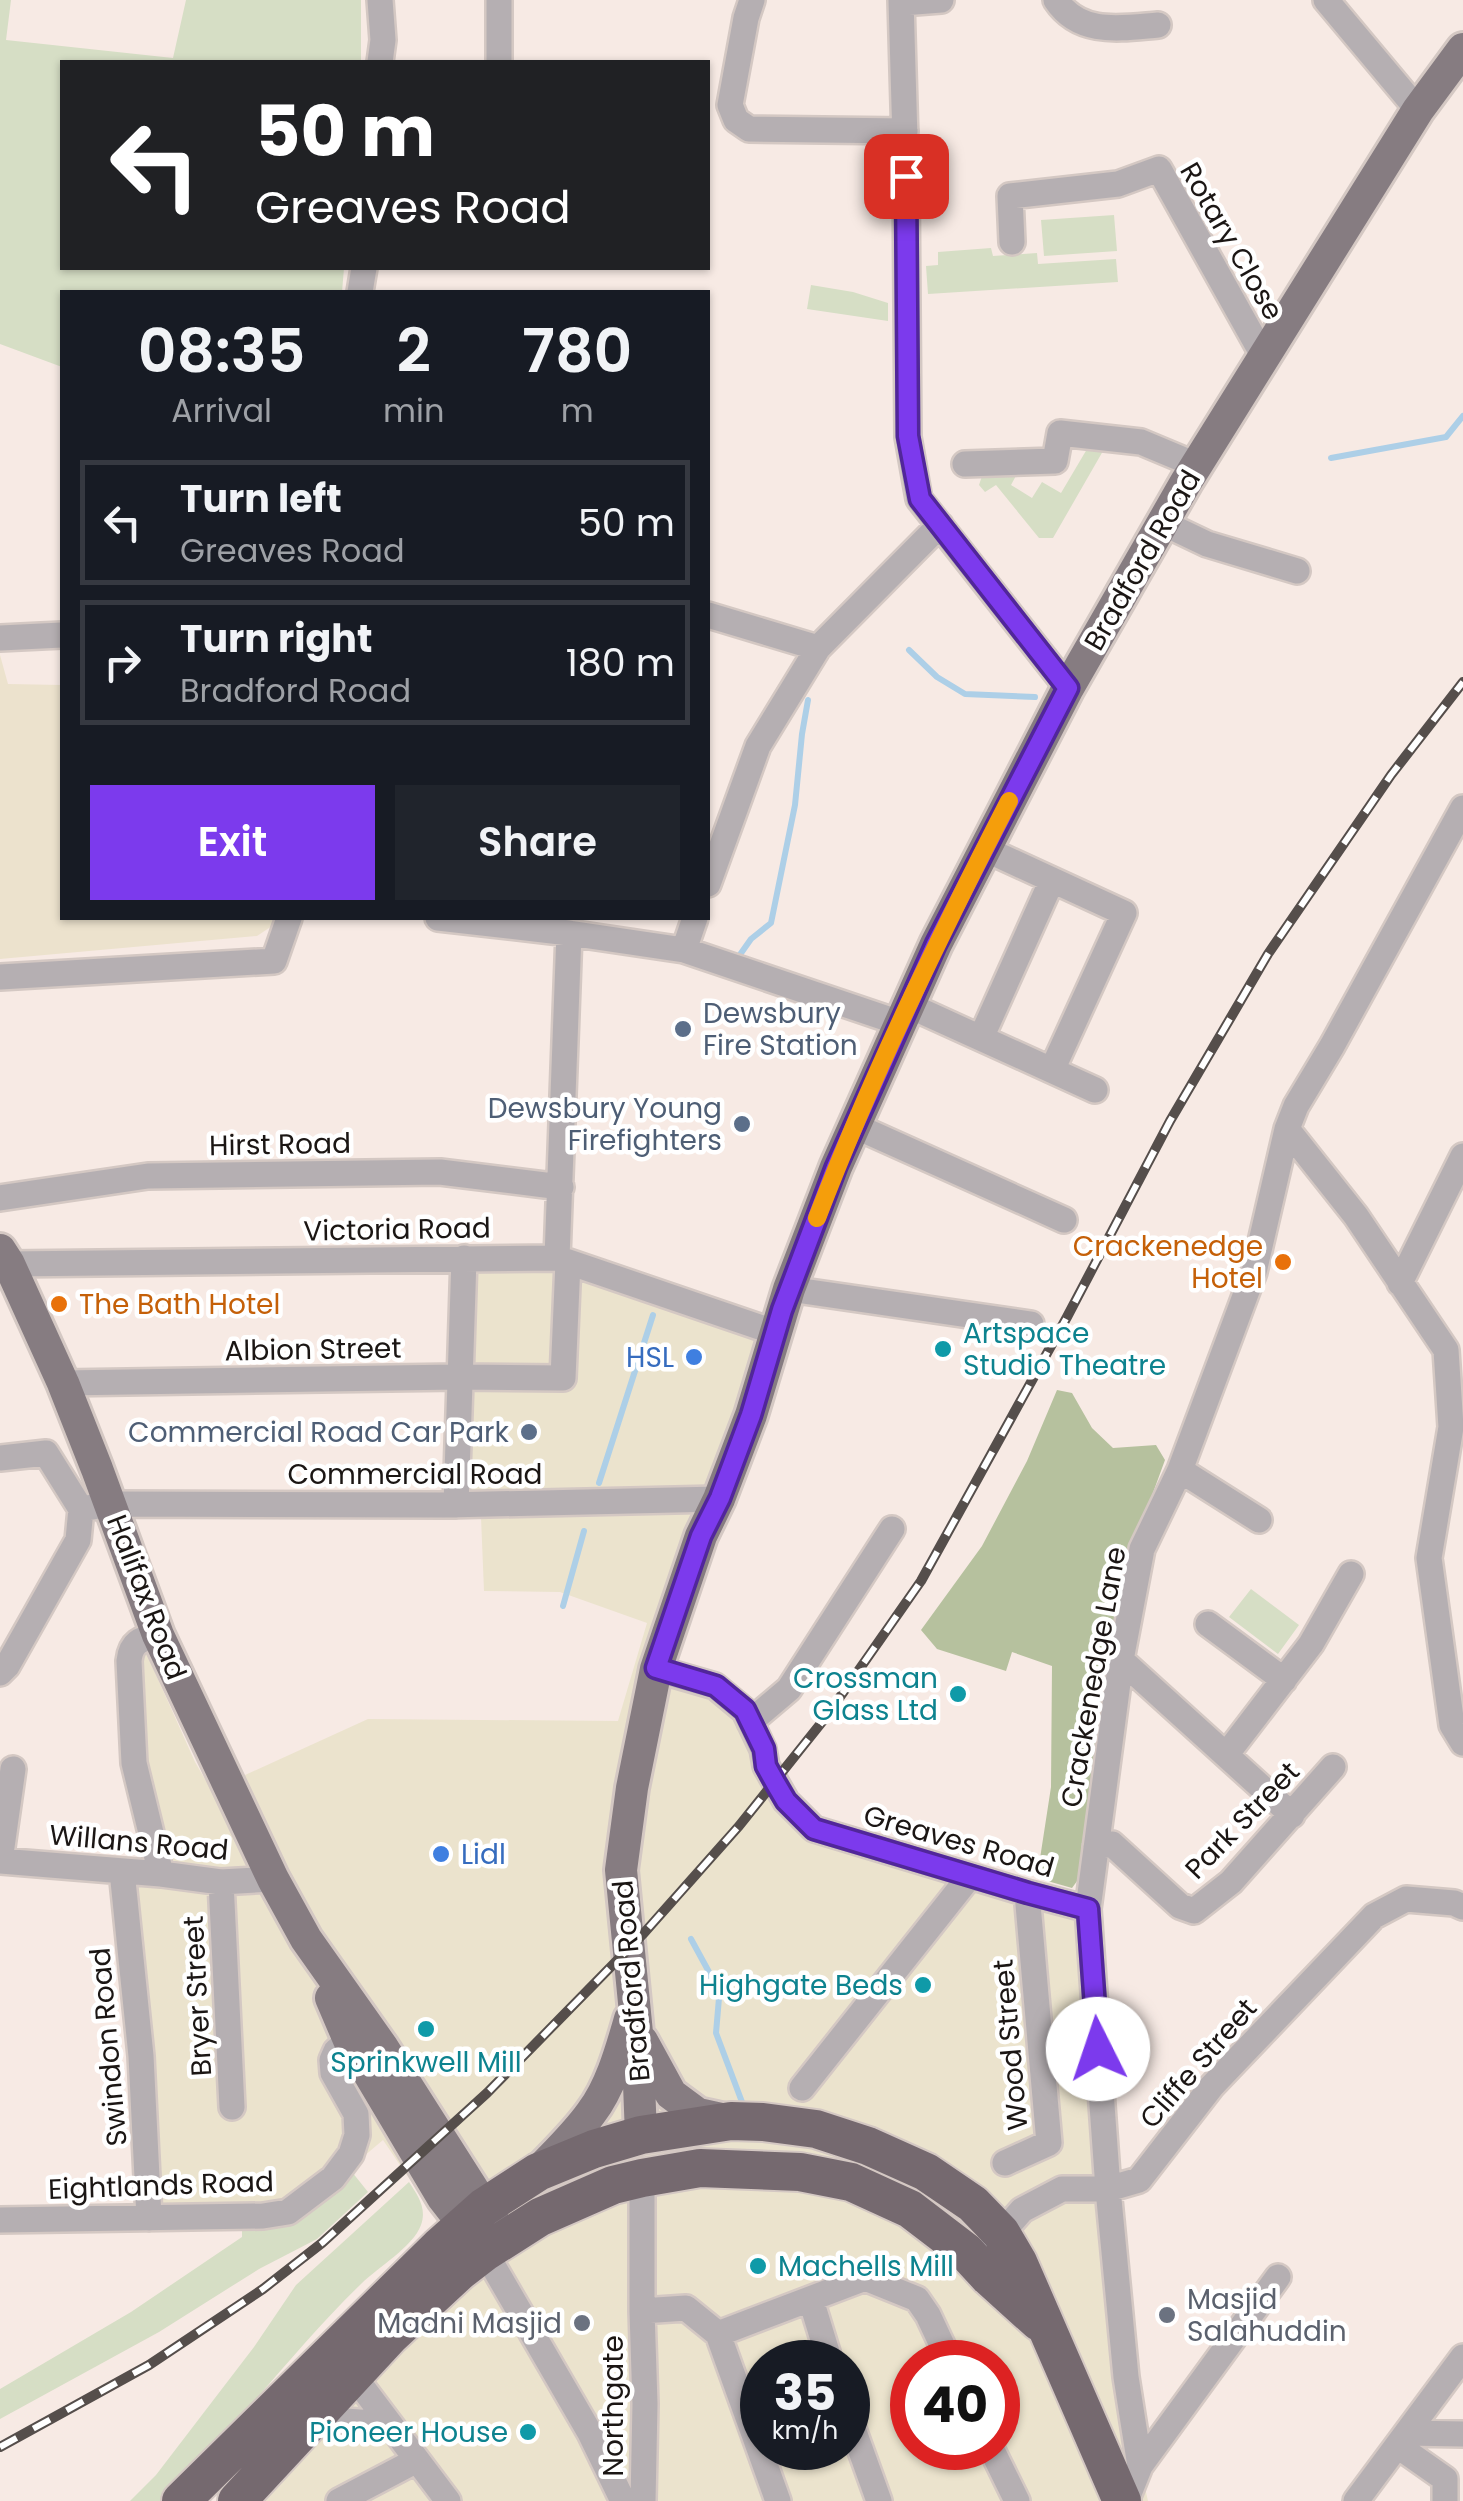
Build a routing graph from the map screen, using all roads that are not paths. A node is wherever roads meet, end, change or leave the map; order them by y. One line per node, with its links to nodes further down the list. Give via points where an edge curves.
1 (380, 0): 10 (street)
2 (499, 0): 11 (street)
3 (752, 0): 13 (street, via 730,105 736,120 750,129)
4 (941, 0): 7 (street)
5 (1056, 0): 8 (street, via 1062,10 1102,30)
6 (1326, 0): 12 (street)
7 (902, 1): 13 (street)
8 (1158, 25)
9 (1463, 48): 12 (main road, Bradford Road)
10 (382, 51)
11 (499, 60)
12 (1418, 110): 15 (main road, Bradford Road)
13 (905, 130): 19 (street, via 908,436 920,499)
14 (1012, 242): 15 (street, Rotary Close, via 1010,196 1118,184 1159,169)
15 (1264, 356): 17 (main road, Bradford Road)
16 (964, 464): 17 (street, via 1055,461 1060,433 1142,442)
17 (1196, 465): 18 (main road, Bradford Road)
18 (1163, 522): 20 (street, via 1207,544); 25 (main road, Bradford Road)
19 (940, 525): 24 (street); 25 (street)
20 (1297, 571)
21 (710, 616): 24 (street)
22 (60, 635): 23 (street)
23 (0, 638)
24 (818, 648): 28 (street, via 758,746)
25 (1068, 688): 27 (main road, Bradford Road)
26 (1463, 808): 41 (street, Crackenedge Lane)
27 (985, 848): 29 (street); 36 (main road, Bradford Road)
28 (710, 878)
29 (1052, 880): 37 (street); 38 (street, via 1124,913)
30 (288, 920): 35 (street, via 274,961)
31 (455, 920): 33 (street)
32 (695, 920): 34 (street)
33 (569, 933): 34 (street); 43 (street)
34 (684, 950): 36 (street)
35 (0, 977)
36 (904, 1014): 37 (street); 40 (main road, Bradford Road)
37 (981, 1038): 38 (street)
38 (1052, 1070): 39 (street)
39 (1095, 1090)
40 (854, 1126): 45 (street); 50 (main road, Bradford Road)
41 (1287, 1128): 49 (street); 57 (street, Crackenedge Lane, via 1254,1272)
42 (1463, 1156): 49 (street)
43 (561, 1187): 44 (street, Hirst Road, via 440,1172 148,1176); 48 (street)
44 (0, 1198)
45 (1064, 1220)
46 (4, 1257): 47 (street, Victoria Road); 54 (main road, Halifax Road)
47 (464, 1258): 48 (street, Victoria Road); 53 (street)
48 (563, 1260): 52 (street, Victoria Road); 53 (street, Albion Street, via 563,1378)
49 (1400, 1283): 55 (street, via 1446,1350)
50 (789, 1289): 51 (street); 52 (main road, Bradford Road)
51 (1031, 1324)
52 (774, 1332): 59 (main road, Bradford Road)
53 (458, 1376): 54 (street, Albion Street); 61 (street)
54 (63, 1383): 62 (main road, Halifax Road)
55 (1456, 1398): 73 (street, via 1429,1558 1452,1725)
56 (0, 1458): 62 (street, via 46,1453)
57 (1180, 1470): 60 (street); 68 (street, Crackenedge Lane, via 1142,1548)
58 (1248, 1480): 60 (street)
59 (720, 1498): 61 (street, Commercial Road); 69 (main road, Bradford Road)
60 (1234, 1504): 63 (street)
61 (456, 1505): 62 (street, Commercial Road)
62 (96, 1507): 67 (main road, Halifax Road); 70 (street)
63 (1260, 1520)
64 (892, 1529): 72 (street, via 788,1688)
65 (1351, 1574): 71 (street)
66 (1208, 1624): 71 (street)
67 (158, 1635): 81 (street, via 140,1639 129,1662 134,1762); 83 (main road, Halifax Road)
68 (1122, 1660): 74 (street); 78 (street, Crackenedge Lane)
69 (656, 1668): 72 (street, Greaves Road, via 716,1686); 89 (main road, Bradford Road, via 621,1870)
70 (0, 1673)
71 (1284, 1680): 74 (street)
72 (750, 1722): 82 (street, Greaves Road, via 786,1801 814,1829)
73 (1463, 1743)
74 (1226, 1755): 77 (street)
75 (1334, 1767): 77 (street, Park Street)
76 (13, 1769): 79 (street)
77 (1292, 1815): 78 (street, Park Street, via 1231,1882 1194,1910 1180,1906 1112,1844)
78 (1096, 1848): 87 (street, Crackenedge Lane)
79 (0, 1861): 80 (street, Willans Road)
80 (122, 1871): 81 (street, Willans Road); 98 (street, Swindon Road, via 142,2056)
81 (161, 1874): 84 (street, Willans Road)
82 (970, 1876): 85 (street, Greaves Road); 91 (street)
83 (273, 1879): 84 (street, Willans Road); 88 (main road, Halifax Road)
84 (221, 1882): 92 (street, Bryer Street)
85 (1028, 1893): 87 (street, Greaves Road); 95 (street, Wood Street, via 1049,2143)
86 (1463, 1907): 97 (street, Cliffe Street, via 1406,1900 1374,1916 1211,2087 1139,2180)
87 (1088, 1909): 97 (street, Crackenedge Lane)
88 (306, 1938): 90 (main road, Halifax Road); 100 (main road, Halifax Road, via 465,2180)
89 (631, 2028): 93 (main road, via 671,2094 698,2114); 94 (main road, Bradford Road); 96 (main road, via 591,2114)
90 (343, 2046): 98 (street, Eightlands Road, via 332,2060 332,2074 356,2114 357,2135 333,2178 288,2212); 100 (main road, Halifax Road, via 444,2198)
91 (802, 2088)
92 (232, 2107)
93 (731, 2121): 94 (highway); 101 (highway, via 816,2129 868,2146 926,2172 974,2204)
94 (637, 2151): 96 (highway); 100 (highway, via 614,2185 540,2217); 102 (highway, via 700,2168 800,2172 851,2182 910,2209); 105 (street, Bradford Road)
95 (1004, 2164)
96 (538, 2172): 100 (highway)
97 (1108, 2189): 101 (street, Cliffe Street, via 1062,2189 1022,2210); 119 (street, Crackenedge Lane, via 1126,2376)
98 (150, 2218): 99 (street, Eightlands Road)
99 (0, 2220)
100 (484, 2231): 111 (highway); 124 (street, Halifax Road)
101 (1001, 2233): 102 (street, Cliffe Street); 106 (highway)
102 (976, 2262): 106 (highway)
103 (1278, 2278): 119 (street)
104 (810, 2300): 107 (street); 108 (street); 109 (street, via 865,2278 917,2299)
105 (642, 2311): 107 (street, via 686,2308); 125 (street, Northgate)
106 (1045, 2327): 119 (highway)
107 (718, 2334): 126 (street)
108 (823, 2340)
109 (940, 2340)
110 (1463, 2357): 115 (street)
111 (344, 2364): 112 (highway); 113 (street); 120 (highway)
112 (314, 2419): 113 (street); 121 (highway)
113 (389, 2424): 116 (street)
114 (1463, 2434): 115 (street)
115 (1403, 2440): 129 (street); 130 (street, via 1445,2479)
116 (415, 2461): 122 (street); 123 (street)
117 (868, 2470): 127 (street)
118 (1003, 2470): 128 (street)
119 (1125, 2485)
120 (181, 2501)
121 (237, 2501)
122 (338, 2501)
123 (448, 2501)
124 (623, 2501)
125 (643, 2501)
126 (778, 2501)
127 (879, 2501)
128 (1018, 2501)
129 (1356, 2501)
130 (1446, 2501)

